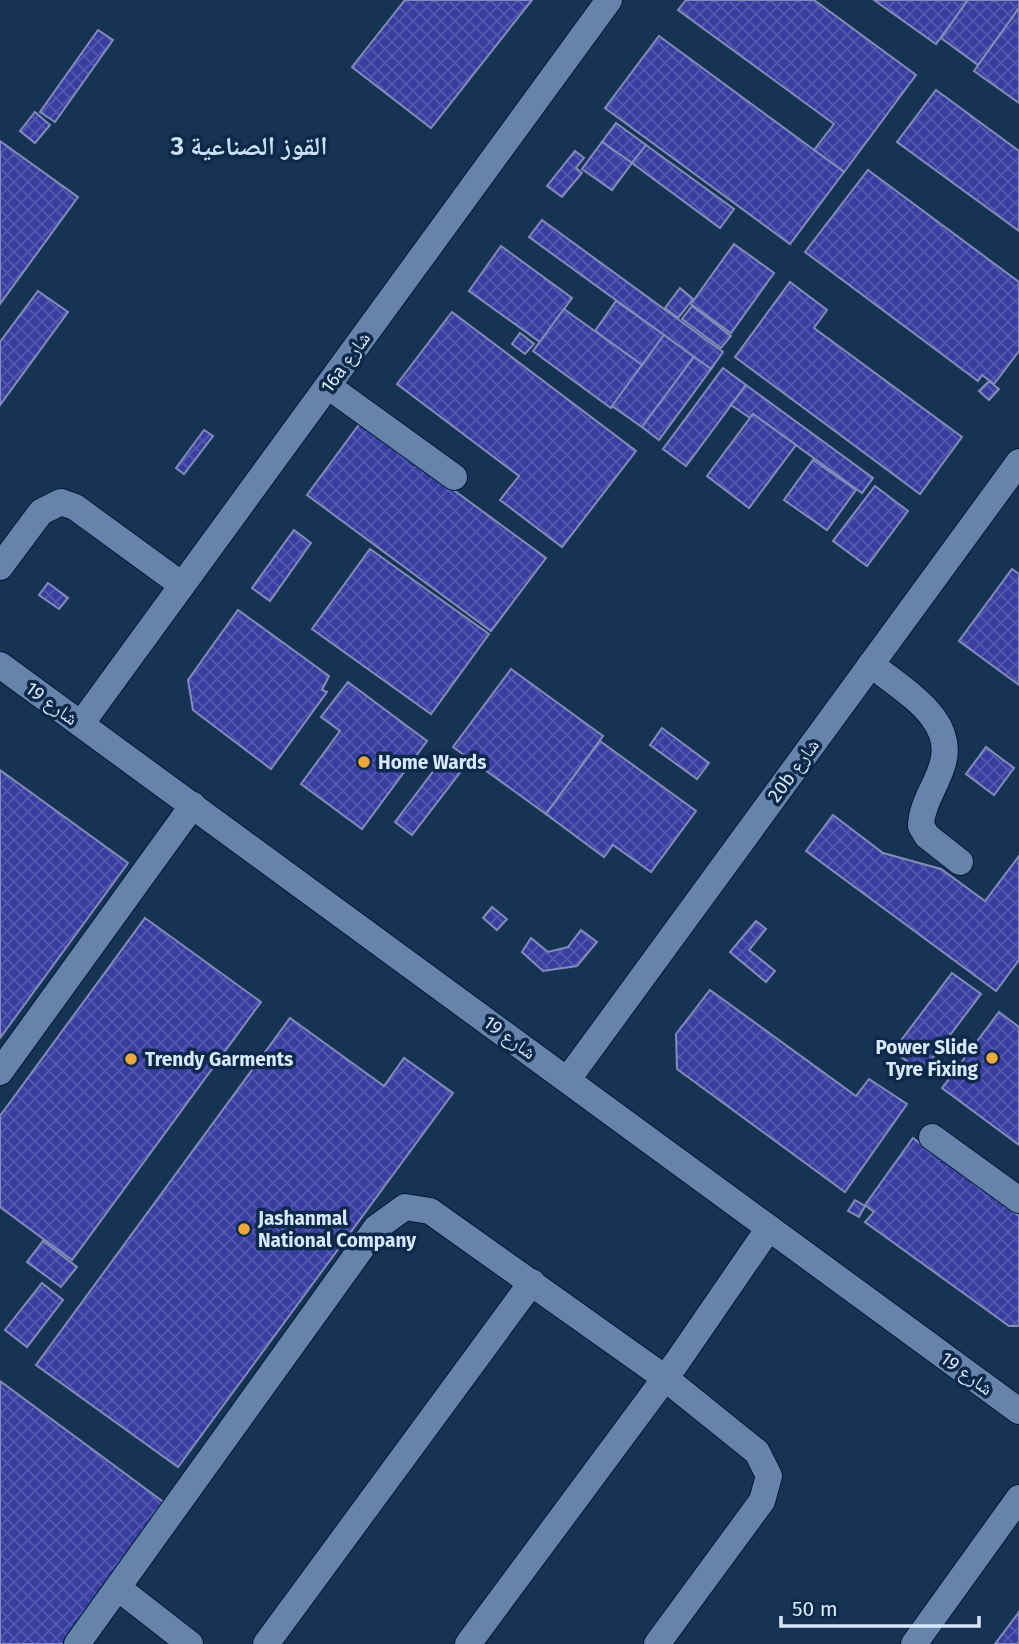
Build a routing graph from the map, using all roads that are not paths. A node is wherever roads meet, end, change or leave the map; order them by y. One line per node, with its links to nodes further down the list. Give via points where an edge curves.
1 (609, 0): 2 (street, 16a شارع)
2 (328, 386): 4 (street); 6 (street, 16a شارع)
3 (1019, 462): 7 (street, 20b شارع)
4 (454, 477)
5 (0, 567): 6 (street, via 41,512 61,502 75,507)
6 (182, 585): 9 (street, 16a شارع)
7 (871, 664): 11 (street, via 930,712 942,732 945,755 921,826 926,836); 13 (street, 20b شارع)
8 (0, 665): 9 (street, شارع 19)
9 (81, 723): 10 (street, شارع 19)
10 (193, 805): 12 (street); 13 (street, شارع 19)
11 (960, 862)
12 (0, 1072)
13 (568, 1079): 16 (street, شارع 19)
14 (932, 1137): 15 (street)
15 (1019, 1200)
16 (769, 1228): 18 (street); 19 (street, شارع 19)
17 (532, 1282): 18 (street); 21 (street, via 430,1211 405,1207 386,1221 368,1239); 24 (street)
18 (665, 1378): 25 (street); 26 (street, via 757,1452 769,1476 762,1502)
19 (1019, 1411)
20 (1019, 1498): 27 (street)
21 (118, 1588): 22 (street); 23 (street)
22 (77, 1644)
23 (190, 1644)
24 (266, 1644)
25 (468, 1644)
26 (657, 1644)
27 (914, 1644)

